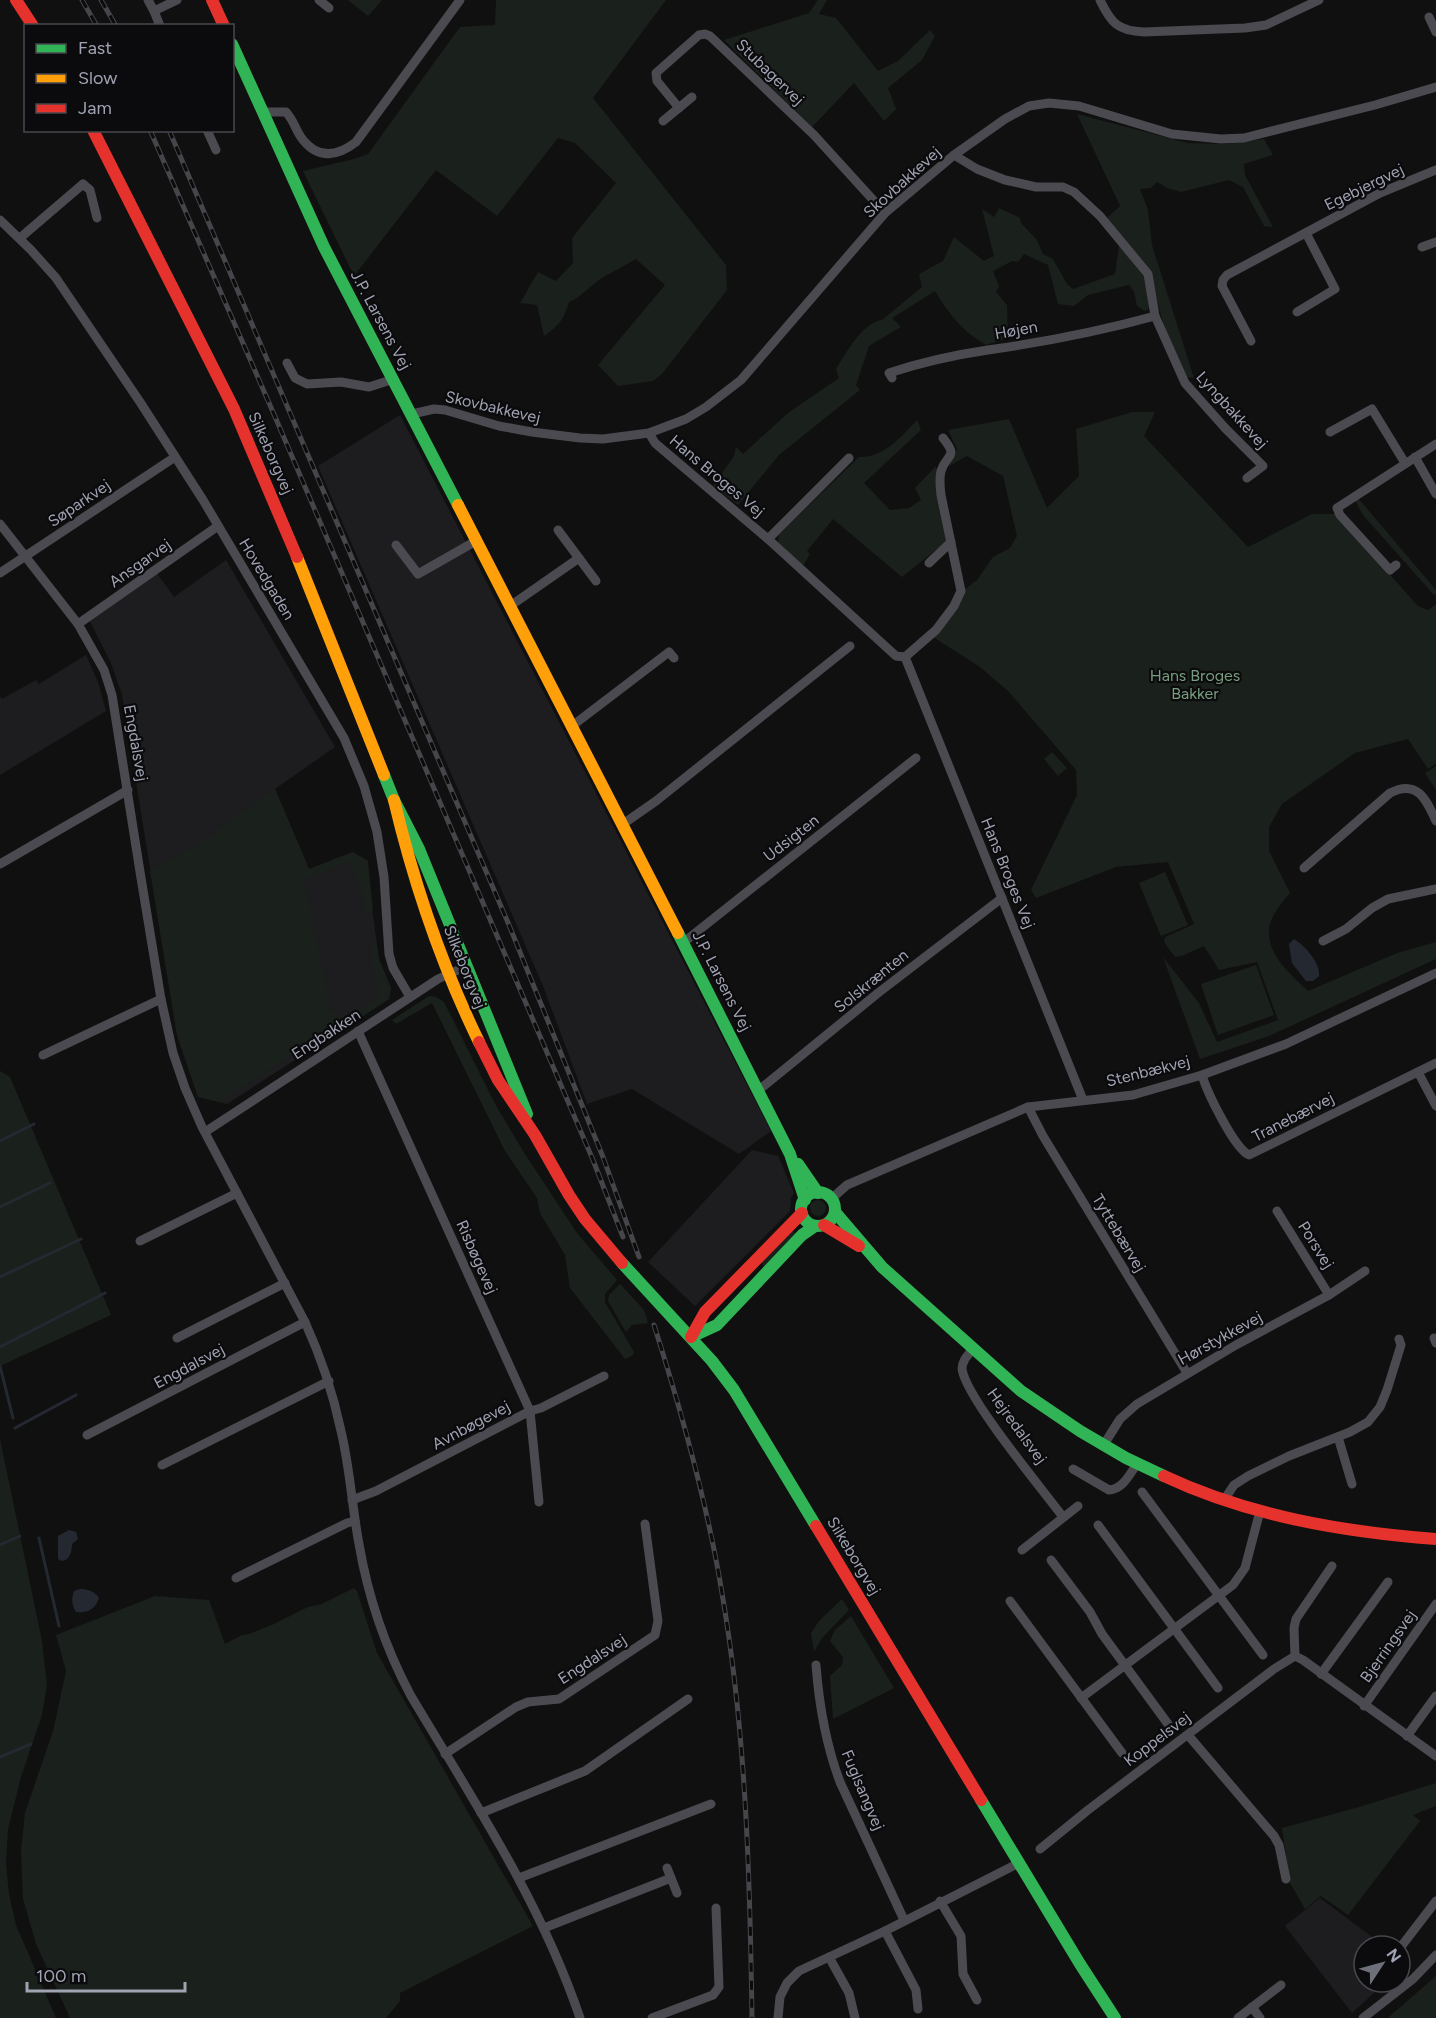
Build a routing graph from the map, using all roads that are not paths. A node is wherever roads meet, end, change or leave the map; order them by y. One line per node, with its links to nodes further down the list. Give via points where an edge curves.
1 (16, 0): 12 (street)
2 (148, 0): 10 (street)
3 (177, 0): 10 (street)
4 (319, 0): 9 (street)
5 (460, 0): 20 (street, via 356,142 343,152 317,152 302,138 286,112)
6 (1100, 0): 7 (street, via 1117,26 1144,32 1266,25)
7 (1319, 0)
8 (216, 1): 14 (street)
9 (330, 8)
10 (154, 11): 13 (street)
11 (1429, 17): 15 (street)
12 (32, 24)
13 (158, 24)
14 (223, 24)
15 (1436, 32)
16 (234, 48): 20 (street, J.P. Larsens Vej)
17 (1436, 87): 25 (street, Skovbakkevej, via 1244,138 1221,139 1172,134 1078,106 1049,103 1029,106 1005,119)
18 (692, 97): 19 (street)
19 (679, 108): 21 (street); 27 (street, Stubagervej, via 657,81 656,73 705,34 814,135)
20 (264, 112): 39 (street, J.P. Larsens Vej, via 324,247)
21 (663, 122)
22 (94, 132): 72 (street, Silkeborgvej, via 234,409)
23 (208, 132): 24 (street)
24 (216, 150)
25 (954, 155): 27 (street, Skovbakkevej); 35 (street, Lyngbakkevej, via 1005,180 1036,187 1063,187 1074,192 1100,216 1148,274)
26 (1436, 170): 30 (street, Egebjergvej, via 1380,193)
27 (885, 213): 42 (street, Skovbakkevej, via 741,380 686,419)
28 (97, 218): 31 (street, via 90,190 82,184)
29 (0, 220): 31 (street, Hovedgaden)
30 (1306, 233): 34 (street, via 1335,289); 36 (street, Egebjergvej, via 1223,280 1222,286)
31 (20, 238): 45 (street, Hovedgaden, via 65,291)
32 (1436, 242): 33 (street)
33 (1422, 247)
34 (1297, 312)
35 (1155, 316): 38 (street, Højen, via 971,351 889,373); 49 (street, Lyngbakkevej, via 1185,384 1263,466)
36 (1251, 341)
37 (287, 363): 39 (street, via 295,378 307,384 341,382 369,387)
38 (892, 378)
39 (394, 379): 40 (street, J.P. Larsens Vej)
40 (412, 414): 42 (street, Skovbakkevej, via 446,410 499,426 580,438); 55 (street, J.P. Larsens Vej)
41 (1330, 432): 48 (street, via 1372,409)
42 (649, 433): 54 (street, Hans Broges Vej, via 655,443)
43 (943, 438): 56 (street, via 951,456 939,480)
44 (1436, 444): 46 (street)
45 (175, 457): 52 (street, Hovedgaden); 58 (street, Søparkvej)
46 (1415, 457): 48 (street); 50 (street)
47 (849, 458): 54 (street, Hans Broges Vej)
48 (1405, 463): 61 (street, via 1337,508 1390,570)
49 (1247, 478)
50 (1436, 494)
51 (0, 524): 58 (street, Engdalsvej)
52 (219, 526): 65 (street, Ansgarvej); 84 (street, Hovedgaden, via 344,738 377,832 389,954)
53 (558, 530): 59 (street)
54 (768, 539): 67 (street, Hans Broges Vej, via 896,656)
55 (476, 541): 57 (street, via 418,574); 64 (street, J.P. Larsens Vej)
56 (951, 542): 60 (street); 67 (street, via 961,591 936,630)
57 (396, 545)
58 (25, 556): 62 (street, Søparkvej); 65 (street, Engdalsvej)
59 (579, 558): 63 (street); 64 (street)
60 (929, 563)
61 (1396, 565)
62 (0, 573)
63 (596, 581)
64 (510, 606): 69 (street, J.P. Larsens Vej)
65 (78, 624): 71 (street, Engdalsvej, via 104,670 112,695)
66 (850, 645): 74 (street)
67 (905, 657): 78 (street, Hans Broges Vej)
68 (674, 658): 69 (street, via 669,652)
69 (572, 726): 74 (street, J.P. Larsens Vej)
70 (916, 758): 80 (street, Udsigten)
71 (128, 790): 75 (street); 85 (street, Engdalsvej)
72 (394, 800): 81 (street, Silkeborgvej, via 419,849); 83 (street, Silkeborgvej, via 422,905)
73 (1436, 821): 76 (street, via 1420,793 1399,789)
74 (623, 824): 80 (street, J.P. Larsens Vej)
75 (0, 864)
76 (1304, 868)
77 (1436, 889): 79 (street, via 1388,899)
78 (1002, 898): 91 (street, Solskrænten); 92 (street, Hans Broges Vej)
79 (1323, 941)
80 (684, 942): 91 (street, J.P. Larsens Vej)
81 (467, 966): 83 (street, Engbakken); 96 (street, Silkeborgvej)
82 (1436, 973): 90 (street, Stenbækvej, via 1286,1044)
83 (449, 974): 84 (street, Engbakken); 96 (street, Silkeborgvej, via 498,1080)
84 (410, 997): 86 (street, Engbakken)
85 (161, 999): 87 (street); 95 (street, Engdalsvej, via 173,1053)
86 (358, 1031): 95 (street, Engbakken); 119 (street, Risbøgevej)
87 (44, 1055)
88 (1436, 1063): 89 (street, Tranebærvej)
89 (1418, 1072): 90 (street, Tranebærvej, via 1249,1155 1237,1144 1206,1091); 93 (street)
90 (1202, 1075): 92 (street, Stenbækvej, via 1133,1095)
91 (759, 1090): 97 (street, J.P. Larsens Vej)
92 (1083, 1100): 94 (street, Stenbækvej)
93 (1436, 1106)
94 (1028, 1107): 100 (street, Stenbækvej, via 847,1185); 116 (street, Tyttebærvej)
95 (205, 1132): 98 (street, Engdalsvej)
96 (535, 1135): 112 (street, Silkeborgvej, via 585,1219)
97 (790, 1154): 99 (street, J.P. Larsens Vej); 101 (street, J.P. Larsens Vej)
98 (237, 1193): 106 (street); 109 (street, Engdalsvej)
99 (818, 1193): 100 (street); 101 (street)
100 (831, 1199): 103 (street)
101 (805, 1200): 104 (street)
102 (1277, 1211): 110 (street, Porsvej)
103 (835, 1212): 105 (street, via 831,1220); 107 (street, Hejredalsvej)
104 (802, 1213): 105 (street, via 805,1220); 112 (street, via 705,1312)
105 (819, 1226): 107 (street, Hejredalsvej); 112 (street, via 802,1235 717,1325)
106 (140, 1242)
107 (867, 1252): 115 (street, Hejredalsvej)
108 (1365, 1271): 110 (street, Hørstykkevej)
109 (285, 1283): 111 (street, Engdalsvej); 113 (street, Engdalsvej)
110 (1329, 1295): 116 (street, Hørstykkevej)
111 (305, 1322): 118 (street, Engdalsvej); 120 (street, Engdalsvej)
112 (691, 1337): 166 (street, Silkeborgvej, via 757,1425)
113 (177, 1338)
114 (1399, 1339): 121 (street, via 1401,1345 1380,1407 1368,1422)
115 (972, 1350): 122 (street, Hejredalsvej, via 1034,1401); 133 (street, Hejredalsvej, via 962,1367 969,1386)
116 (1187, 1374): 122 (street, Hørstykkevej, via 1127,1411)
117 (604, 1376): 119 (street, Avnbøgevej)
118 (329, 1381): 124 (street); 128 (street, Engdalsvej)
119 (530, 1411): 128 (street, Avnbøgevej); 130 (street, Risbøgevej)
120 (87, 1435)
121 (1338, 1437): 126 (street); 129 (street, via 1248,1476 1234,1485)
122 (1103, 1446): 123 (street, Hejredalsvej)
123 (1137, 1464): 125 (street, via 1115,1490); 129 (street, Hejredalsvej)
124 (162, 1465)
125 (1073, 1469)
126 (1352, 1484)
127 (1142, 1492): 143 (street)
128 (352, 1500): 134 (street, Engdalsvej)
129 (1224, 1500): 132 (street, Hejredalsvej)
130 (539, 1502)
131 (1078, 1506): 133 (street)
132 (1260, 1511): 137 (street, Hejredalsvej, via 1342,1530); 143 (street, via 1241,1577)
133 (1063, 1517): 138 (street)
134 (355, 1521): 141 (street); 161 (street, Engdalsvej, via 367,1581 388,1646 411,1696)
135 (645, 1524): 161 (street, Engdalsvej, via 658,1621 656,1635 559,1699 516,1707)
136 (1098, 1525): 146 (street)
137 (1436, 1539)
138 (1022, 1550)
139 (1051, 1560): 150 (street)
140 (1332, 1566): 148 (street, via 1296,1619)
141 (236, 1578)
142 (1388, 1582): 151 (street)
143 (1219, 1596): 146 (street); 147 (street)
144 (1010, 1601): 154 (street)
145 (1436, 1604): 156 (street, Bjerringsvej)
146 (1174, 1629): 150 (street); 152 (street)
147 (1263, 1655)
148 (1295, 1656): 151 (street, Bjerringsvej); 158 (street, Koppelsvej)
149 (816, 1665): 175 (street, Fuglsangvej, via 832,1759)
150 (1125, 1666): 154 (street); 157 (street)
151 (1321, 1674): 156 (street, Bjerringsvej)
152 (1218, 1688)
153 (1436, 1696): 159 (street)
154 (1082, 1698): 160 (street)
155 (688, 1699): 164 (street, via 585,1771)
156 (1364, 1706): 159 (street, Bjerringsvej)
157 (1168, 1724)
158 (1188, 1735): 165 (street, Koppelsvej); 170 (street, via 1274,1836)
159 (1407, 1736): 162 (street, Bjerringsvej)
160 (1122, 1753)
161 (446, 1754): 164 (street, Engdalsvej)
162 (1436, 1756)
163 (711, 1804): 168 (street)
164 (481, 1813): 168 (street, Engdalsvej)
165 (1040, 1849)
166 (1019, 1863): 172 (street); 189 (street, Silkeborgvej)
167 (667, 1868): 169 (street)
168 (519, 1878): 176 (street, Engdalsvej)
169 (671, 1878): 171 (street); 176 (street)
170 (1286, 1879)
171 (677, 1893)
172 (940, 1901): 175 (street); 182 (street, via 961,1936 963,1974)
173 (1436, 1901): 178 (street)
174 (716, 1908): 186 (street, via 719,1987 713,1995)
175 (904, 1920): 177 (street)
176 (544, 1928): 185 (street, Engdalsvej)
177 (885, 1931): 180 (street); 184 (street, via 916,1990)
178 (1411, 1934)
179 (1436, 1955): 192 (street, via 1413,1979)
180 (829, 1957): 187 (street, via 799,1971 787,1983 780,1997); 188 (street, via 849,1993)
181 (1281, 1985): 183 (street)
182 (977, 2000)
183 (1252, 2007): 190 (street); 191 (street)
184 (918, 2009)
185 (580, 2018)
186 (652, 2018)
187 (778, 2018)
188 (855, 2018)
189 (1114, 2018)
190 (1238, 2018)
191 (1260, 2018)
192 (1363, 2018)

